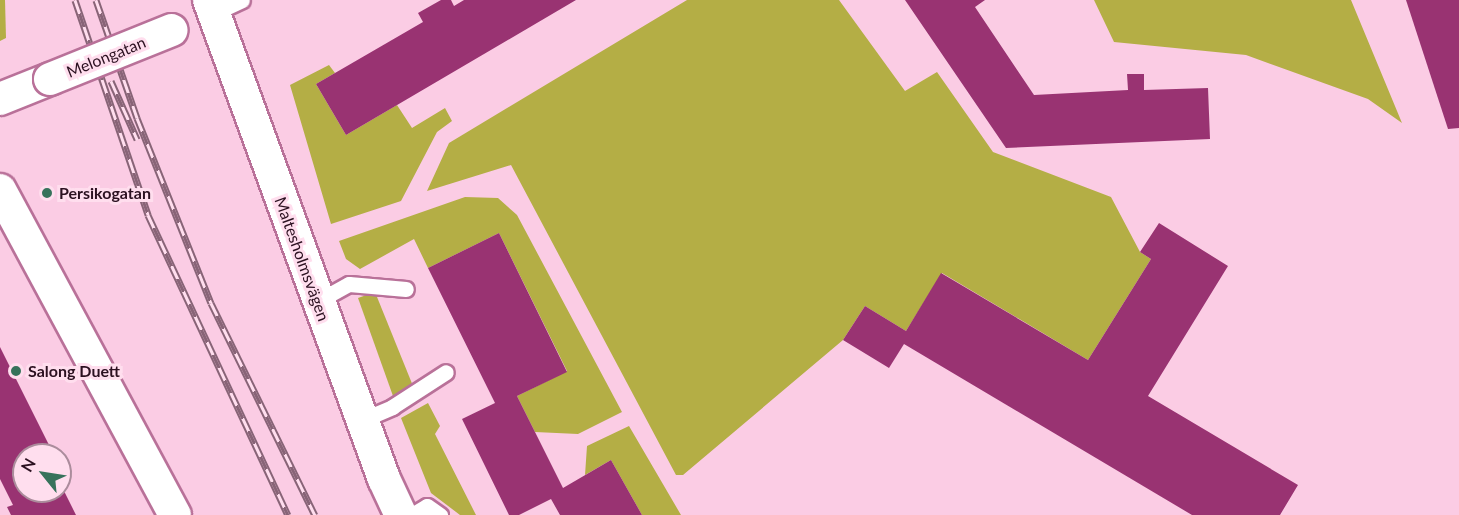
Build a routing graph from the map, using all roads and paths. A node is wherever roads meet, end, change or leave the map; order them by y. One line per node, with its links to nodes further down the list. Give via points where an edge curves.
1 (242, 0): 2 (lane)
2 (210, 7): 3 (street, Melongatan, bridge, via 172,30); 6 (street, Maltesholmsvägen)
3 (0, 99)
4 (1, 196): 9 (street)
5 (406, 289): 6 (lane, via 349,284)
6 (318, 301): 8 (street, Maltesholmsvägen)
7 (446, 372): 8 (lane, via 392,407)
8 (362, 420): 10 (street, Maltesholmsvägen)
9 (175, 515)
10 (401, 515)
11 (412, 515): 12 (lane, via 427,506)
12 (440, 515)

